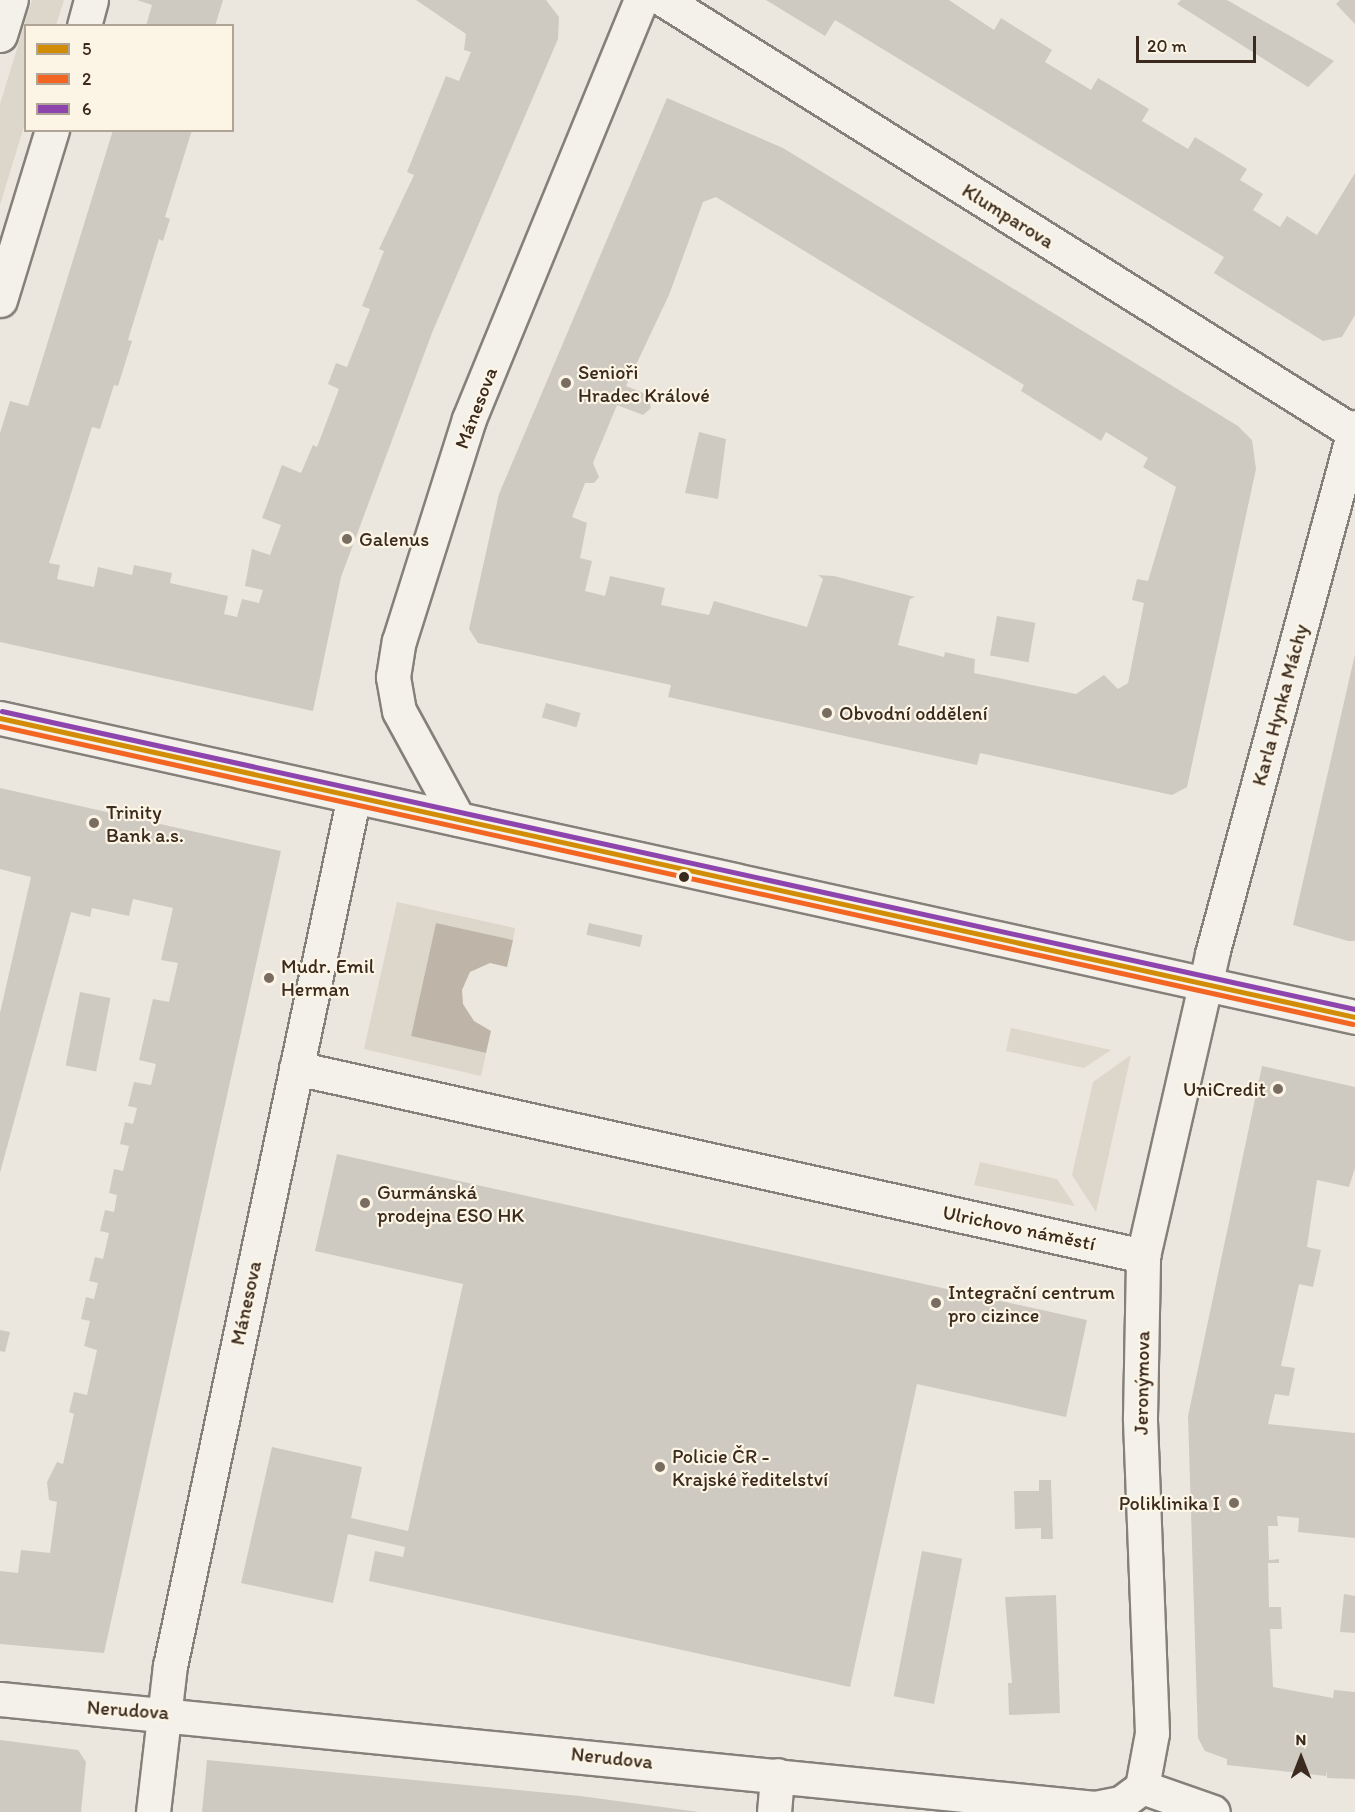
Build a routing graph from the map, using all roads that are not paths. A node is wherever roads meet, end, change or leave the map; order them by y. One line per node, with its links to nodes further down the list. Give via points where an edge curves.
1 (11, 0): 6 (street)
2 (91, 0): 5 (street)
3 (641, 0): 12 (street, Mánesova, via 469,419 399,641 393,677 399,711)
4 (664, 0): 9 (street, Klumparova)
5 (85, 24)
6 (0, 35)
7 (51, 132): 8 (street)
8 (0, 300)
9 (1354, 429): 13 (street, Karla Hynka Máchy)
10 (0, 718): 11 (street)
11 (354, 796): 12 (street); 15 (street, Mánesova)
12 (458, 819): 13 (street)
13 (1205, 984): 14 (street); 16 (street, Jeronýmova)
14 (1355, 1017)
15 (296, 1068): 16 (street, Ulrichovo náměstí); 18 (street, Mánesova)
16 (1143, 1256): 20 (street, Jeronýmova, via 1140,1417 1152,1733)
17 (0, 1699): 18 (street, Nerudova)
18 (163, 1713): 19 (street, Nerudova); 21 (street, Mánesova)
19 (777, 1775): 20 (street, Nerudova, via 1095,1808 1121,1803); 22 (street)
20 (1142, 1787): 23 (street)
21 (153, 1812)
22 (774, 1812)
23 (1213, 1812)

